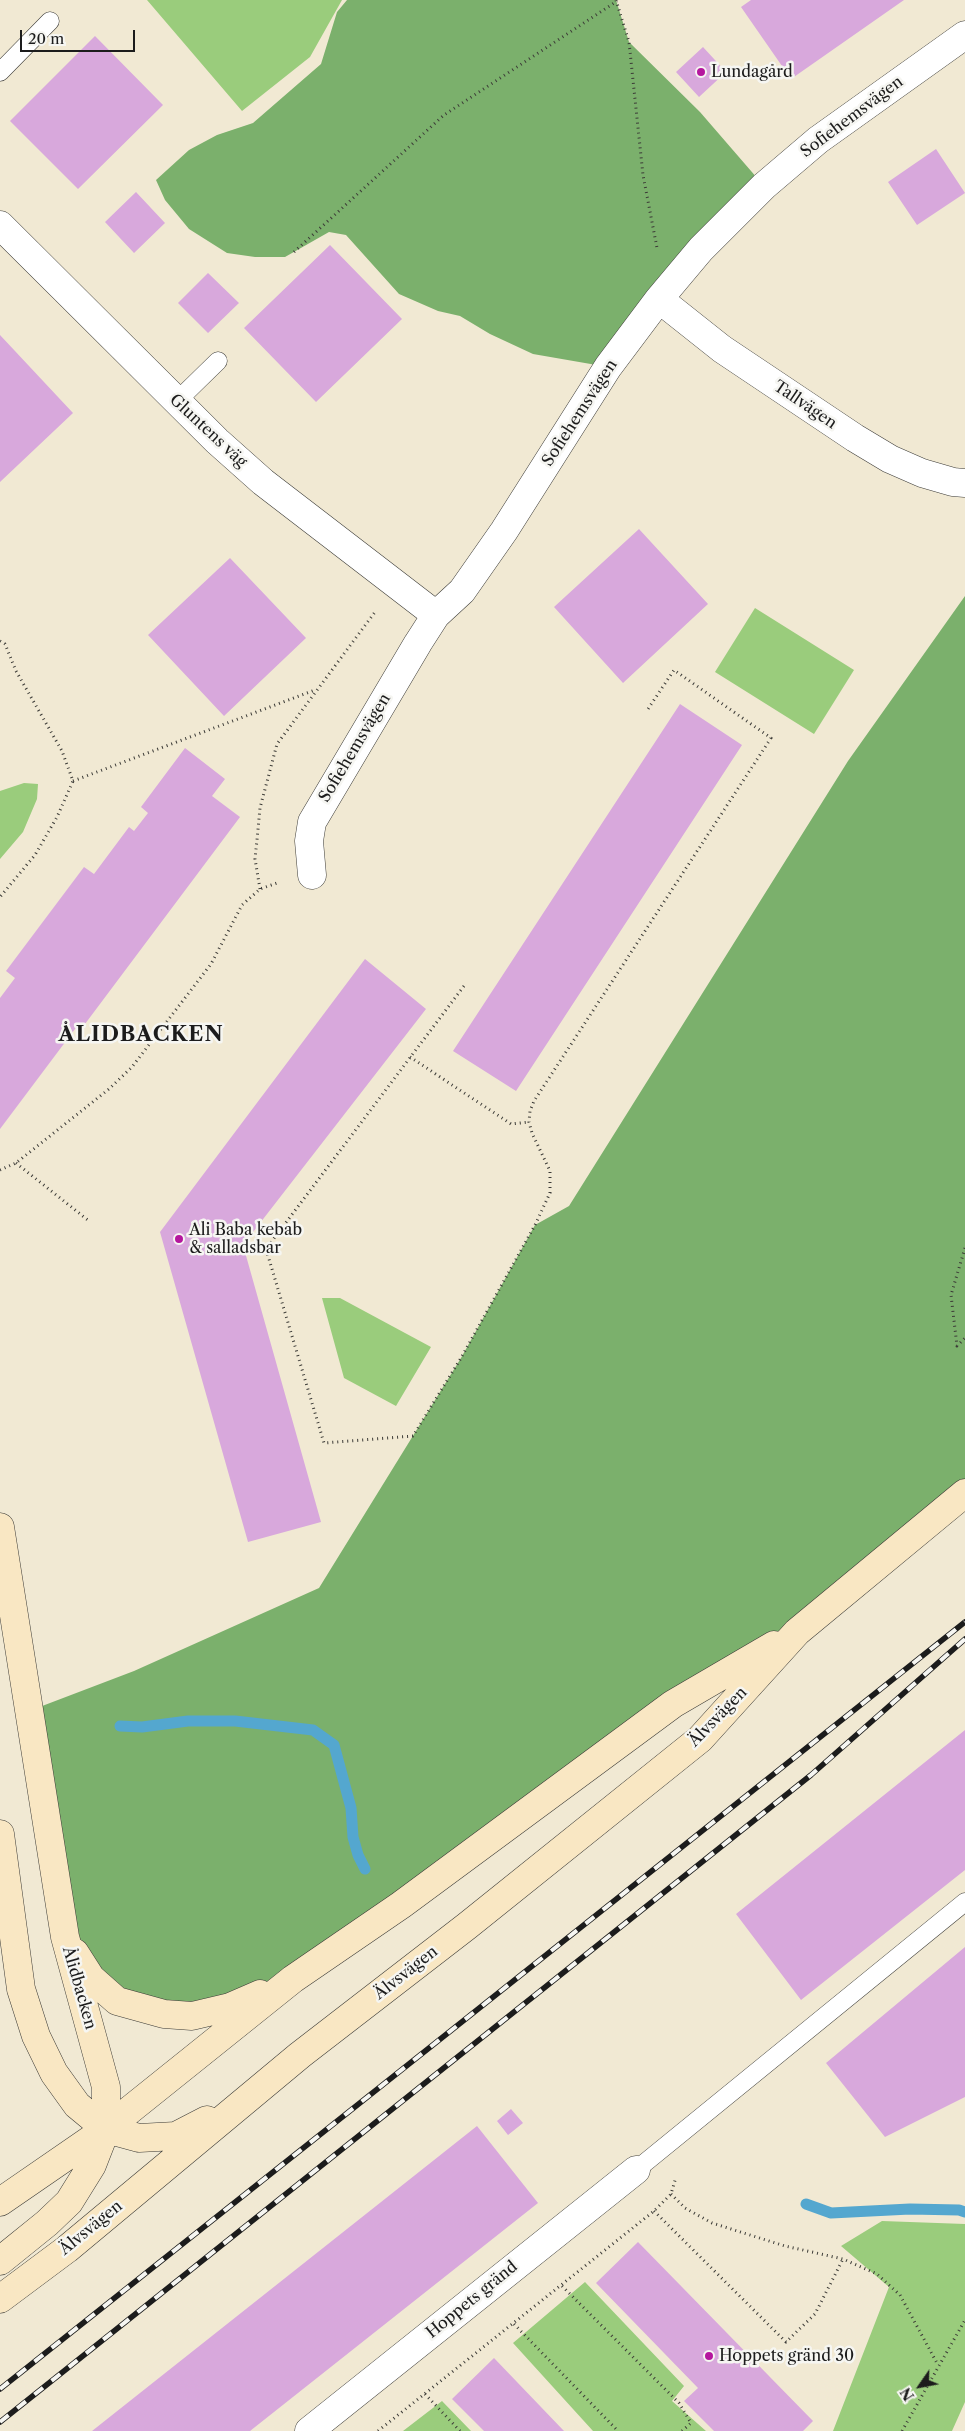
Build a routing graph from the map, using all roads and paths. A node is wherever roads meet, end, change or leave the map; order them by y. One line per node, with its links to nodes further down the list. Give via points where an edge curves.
1 (617, 1): 6 (path, via 444,115); 7 (path, via 629,42 643,175)
2 (50, 21): 4 (lane)
3 (965, 35): 8 (street, Sofiehemsvägen, via 818,140 764,186 701,249)
4 (0, 72)
5 (0, 225): 10 (street, Gluntens väg)
6 (294, 252)
7 (658, 255)
8 (659, 300): 11 (street, Tallvägen, via 722,349 890,459 922,473); 13 (street, Sofiehemsvägen, via 608,367 462,591)
9 (218, 361): 10 (lane)
10 (176, 402): 12 (street, Gluntens väg, via 263,482)
11 (965, 483)
12 (395, 584): 13 (street, Gluntens väg); 15 (path)
13 (436, 615): 18 (street, Sofiehemsvägen, via 312,822 309,841)
14 (0, 641): 17 (path, via 5,644 16,671 62,751)
15 (316, 690): 17 (path); 23 (path, via 276,744 260,808 255,859 260,889 242,905 211,964 132,1067)
16 (648, 709): 22 (path, via 674,670 771,738 534,1101)
17 (73, 781): 19 (path, via 35,855)
18 (312, 875)
19 (0, 897)
20 (464, 986): 21 (path)
21 (410, 1057): 22 (path, via 511,1124); 22 (path, via 266,1249 324,1443 413,1436 461,1358 550,1193 550,1171)
22 (529, 1122)
23 (16, 1163): 24 (path); 25 (path)
24 (0, 1170)
25 (89, 1221)
26 (965, 1248): 27 (path, via 951,1295 956,1346)
27 (965, 1338)
28 (965, 1493): 30 (main road, Älvsvägen)
29 (0, 1527): 33 (main road, Ålidbacken)
30 (797, 1632): 34 (main road, Älvsvägen, via 673,1704 401,1905); 35 (main road, Älvsvägen, via 700,1739)
31 (0, 1834): 36 (main road, via 21,1989 36,2036 54,2073 77,2105)
32 (965, 1902): 37 (lane)
33 (65, 1937): 34 (main road, via 91,1978 117,2001 164,2014 192,2016 230,2007); 36 (main road, Ålidbacken, via 106,2087)
34 (293, 1979): 36 (main road, Älvsvägen)
35 (248, 2099): 36 (main road, via 176,2136 139,2138); 45 (main road, Älvsvägen, via 67,2249)
36 (106, 2129): 40 (main road, Älvsvägen); 43 (main road, via 92,2165 69,2202)
37 (677, 2137): 38 (lane); 39 (path, via 680,2165)
38 (636, 2170): 50 (street, Hoppets gränd)
39 (671, 2194): 41 (path); 42 (path, via 685,2208 712,2223 785,2246)
40 (0, 2202)
41 (654, 2211): 42 (path, via 786,2342 815,2314); 44 (path)
42 (843, 2259): 48 (path, via 877,2274 900,2295)
43 (0, 2261)
44 (562, 2286): 47 (path); 54 (path, via 679,2403 691,2423)
45 (0, 2299)
46 (965, 2320): 48 (path)
47 (514, 2324): 49 (path); 53 (path)
48 (938, 2365): 55 (path)
49 (425, 2394): 51 (path); 52 (path)
50 (309, 2431)
51 (378, 2431)
52 (460, 2431)
53 (618, 2431)
54 (682, 2431)
55 (902, 2431)

